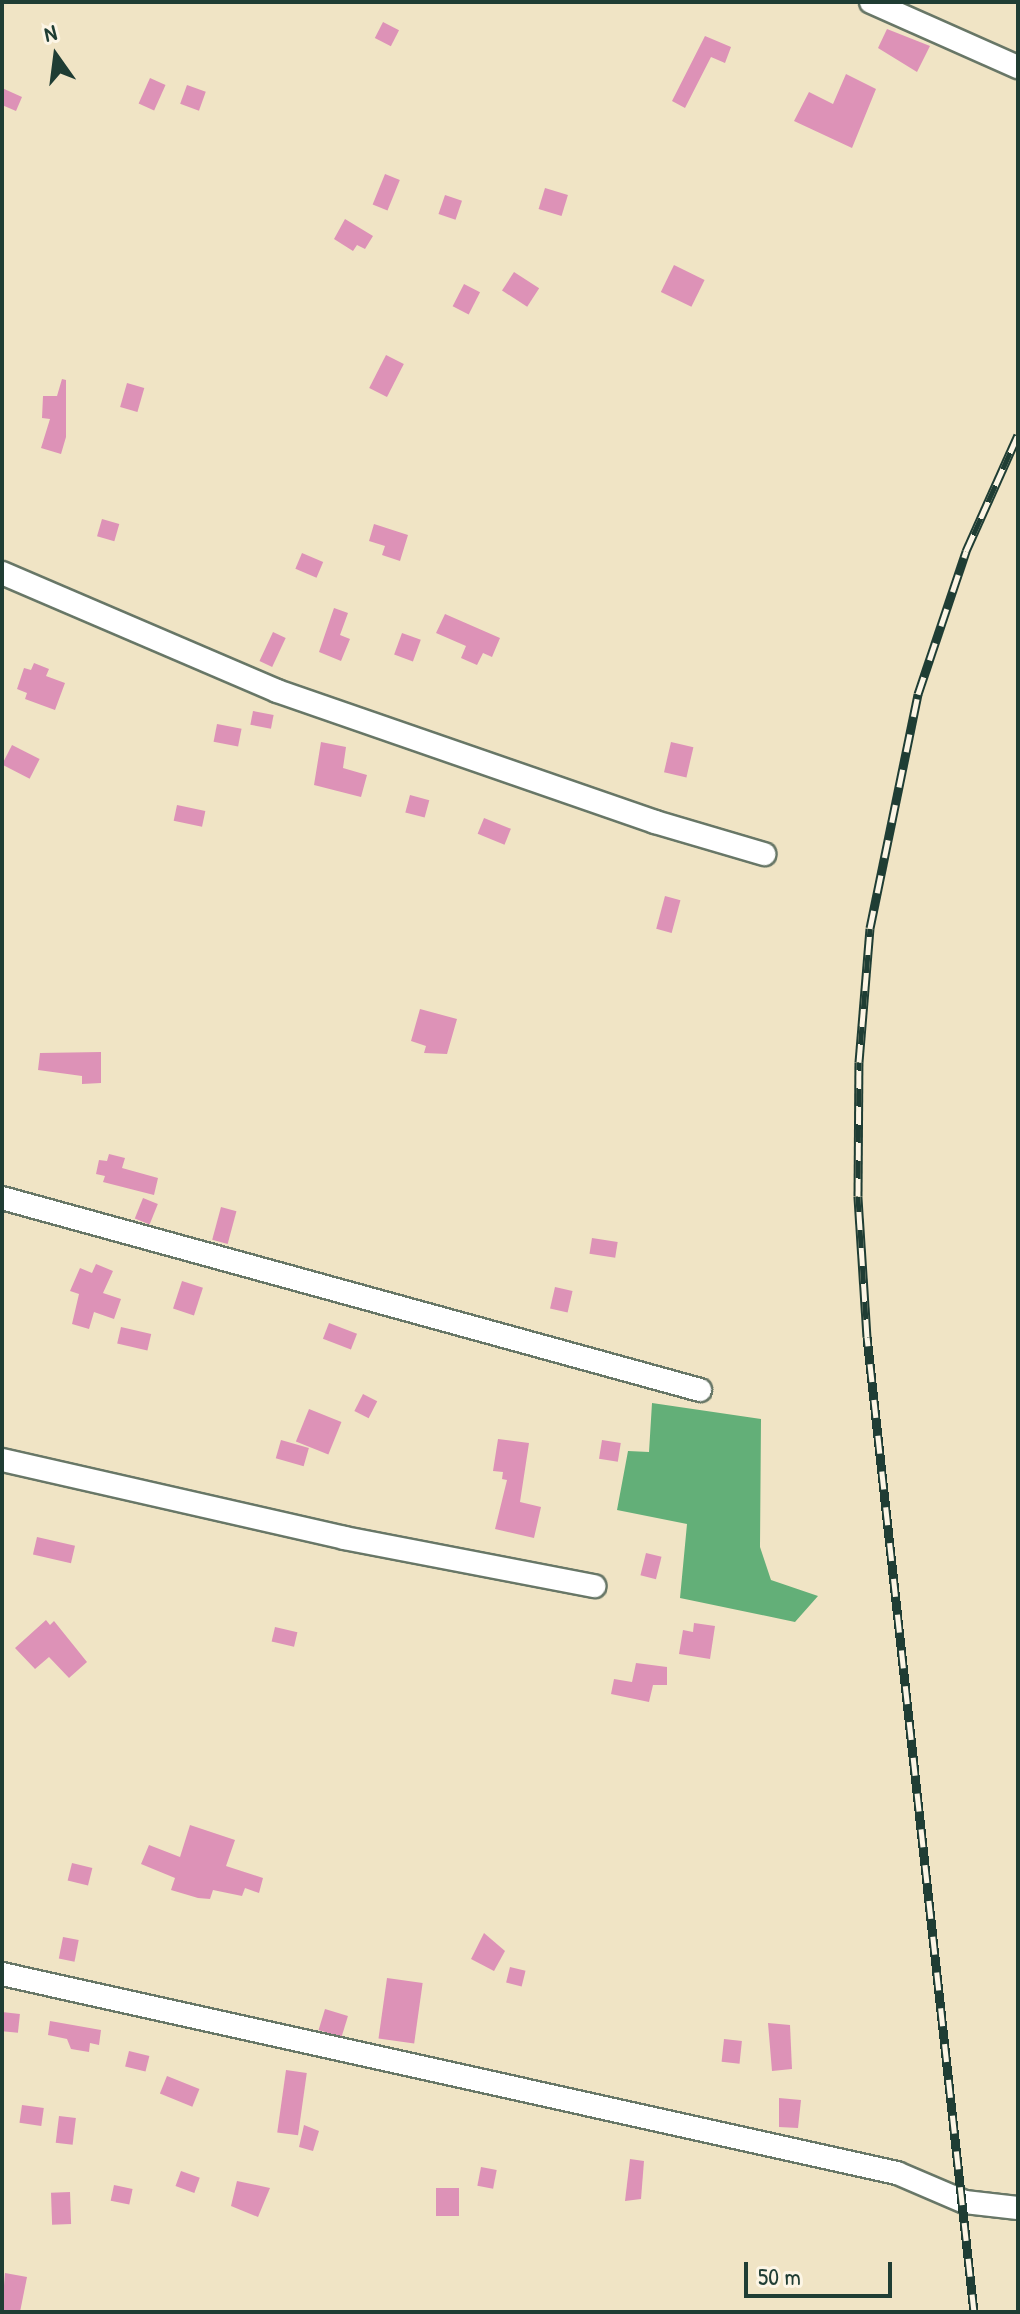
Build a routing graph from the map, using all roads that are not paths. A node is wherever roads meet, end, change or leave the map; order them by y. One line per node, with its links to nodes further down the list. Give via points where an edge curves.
1 (871, 2): 2 (street)
2 (1018, 67)
3 (2, 573): 4 (street, via 277,691 655,822)
4 (764, 854)
5 (2, 1198): 6 (street)
6 (700, 1390)
7 (2, 1460): 8 (street, via 344,1538)
8 (594, 1586)
9 (2, 1974): 10 (street, via 897,2173 965,2202)
10 (1018, 2208)

